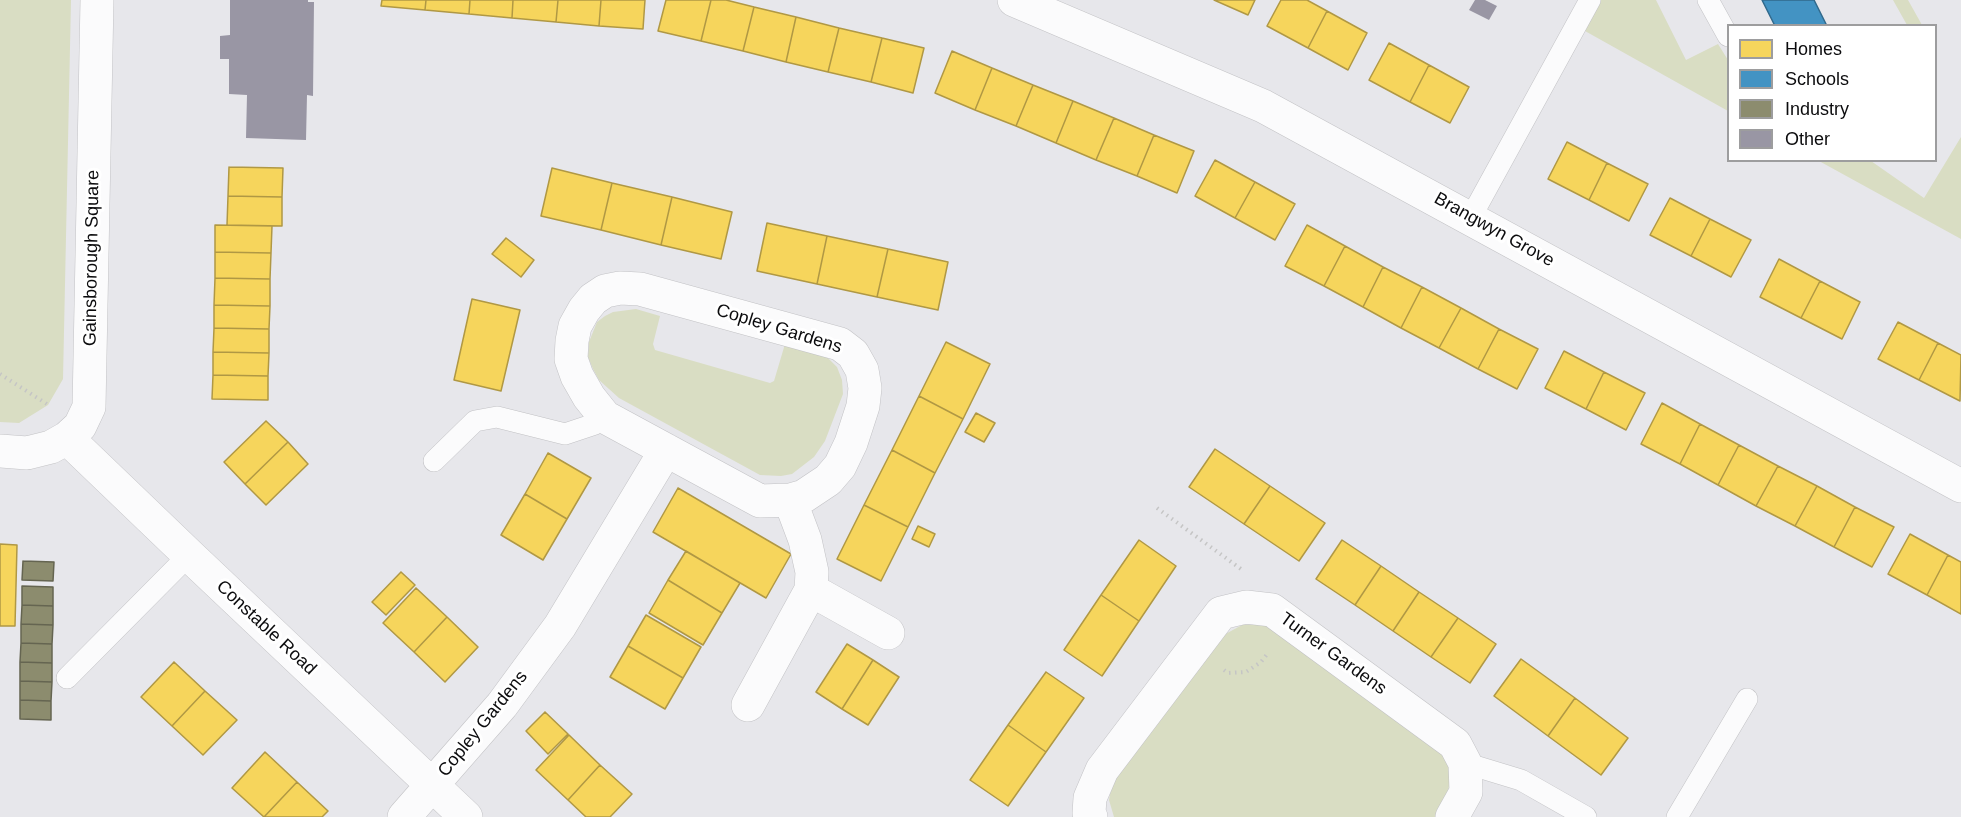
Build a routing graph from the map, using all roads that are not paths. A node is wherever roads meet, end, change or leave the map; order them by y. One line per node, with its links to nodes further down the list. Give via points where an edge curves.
1 (97, 0): 8 (street, Gainsborough Square, via 89,406)
2 (1014, 0): 6 (street, Brangwyn Grove, via 1263,105)
3 (1590, 0): 6 (lane)
4 (1708, 0): 5 (lane)
5 (1727, 34)
6 (1471, 218): 12 (street, Brangwyn Grove)
7 (605, 417): 9 (street, Copley Gardens); 11 (lane, via 565,434 497,417 475,422); 13 (street, Copley Gardens, via 589,397 571,359 575,326 589,304 605,291 640,289 840,344 853,354 861,370 866,388 863,406 840,466 828,480)
8 (73, 432): 10 (street, via 51,447 27,453); 14 (street, Constable Road)
9 (666, 450): 13 (street, Copley Gardens, via 760,501); 21 (street, Copley Gardens, via 560,626 502,705)
10 (0, 451)
11 (434, 461)
12 (1961, 486)
13 (790, 500): 15 (street, via 810,561)
14 (189, 555): 17 (lane); 21 (street, Constable Road)
15 (811, 590): 16 (street); 19 (street)
16 (888, 633)
17 (68, 678)
18 (1747, 699): 27 (lane)
19 (748, 705)
20 (1465, 764): 24 (street, Turner Gardens, via 1455,744 1281,616 1246,607 1221,613 1102,770 1090,798); 25 (street, via 1466,792); 26 (lane, via 1521,780)
21 (434, 785): 22 (street, Copley Gardens); 23 (street, Constable Road)
22 (404, 817)
23 (466, 817)
24 (1091, 817)
25 (1452, 817)
26 (1586, 817)
27 (1677, 817)

